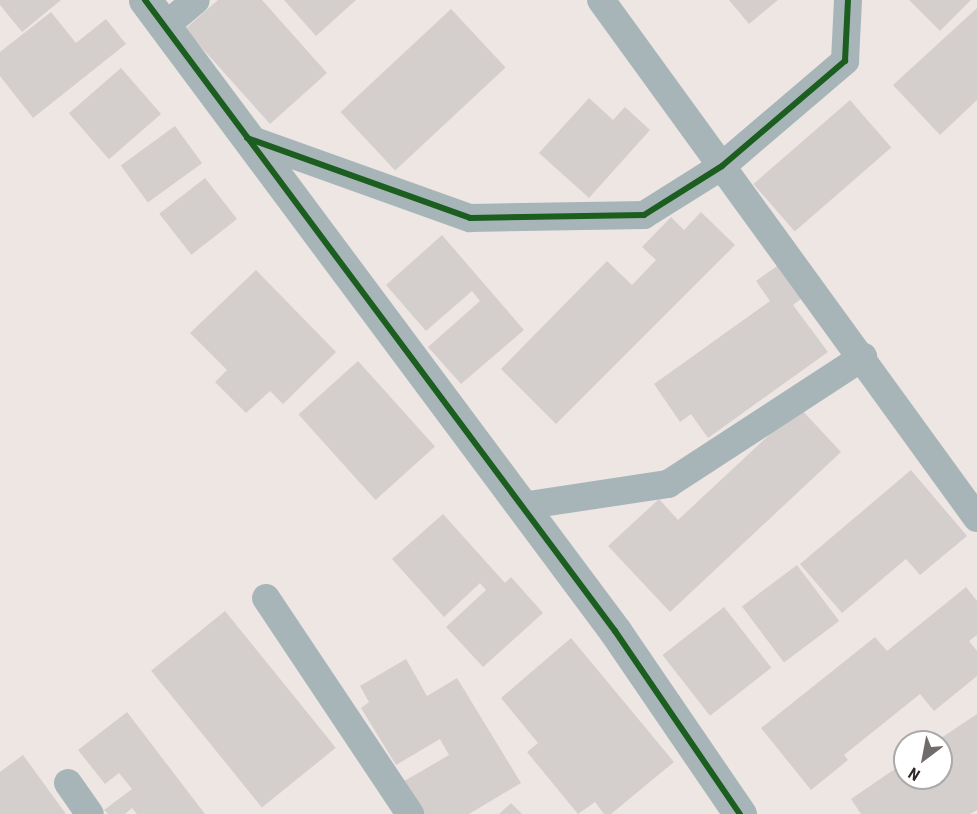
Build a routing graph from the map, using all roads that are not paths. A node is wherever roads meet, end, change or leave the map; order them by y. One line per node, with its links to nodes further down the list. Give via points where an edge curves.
1 (145, 0): 5 (street)
2 (196, 0): 5 (street)
3 (601, 0): 7 (street)
4 (848, 0): 7 (street, via 845,61)
5 (165, 26): 6 (street)
6 (246, 138): 7 (street, via 470,218 645,215); 9 (street)
7 (722, 166): 8 (street)
8 (863, 357): 9 (street, via 668,484); 10 (street)
9 (522, 506): 15 (street, via 615,631)
10 (977, 518)
11 (266, 598): 14 (street)
12 (68, 783): 13 (street)
13 (90, 814)
14 (410, 814)
15 (740, 814)

